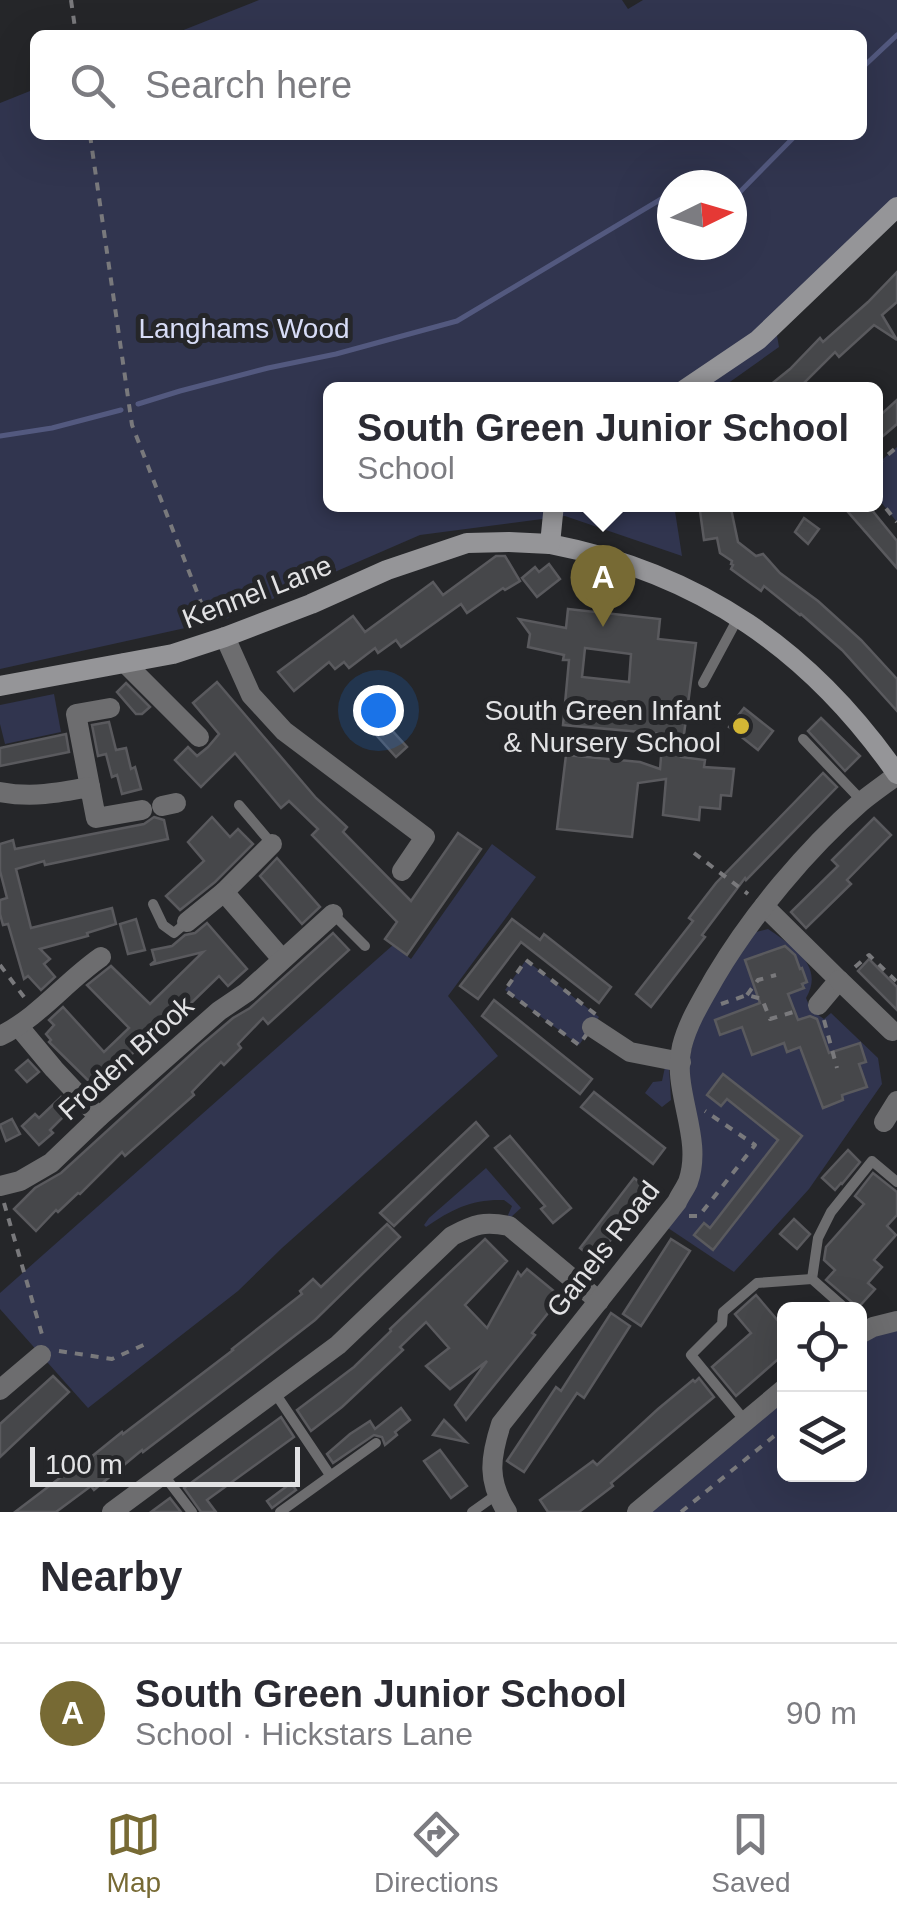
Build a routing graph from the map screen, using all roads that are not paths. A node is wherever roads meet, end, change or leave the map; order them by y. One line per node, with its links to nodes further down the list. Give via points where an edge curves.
1 (897, 207): 2 (street, via 758,340)
2 (696, 382)
3 (553, 512): 4 (street)
4 (550, 544): 5 (street, Kennel Lane, via 671,580); 6 (street, Kennel Lane, via 467,544)
5 (739, 617): 8 (lane); 13 (street, Kennel Lane, via 826,686)
6 (220, 639): 7 (street, Kennel Lane); 20 (street, via 252,694 284,731 425,837)
7 (125, 663): 9 (street, Kennel Lane); 11 (street)
8 (704, 684)
9 (0, 686)
10 (110, 708): 14 (street, via 76,714)
11 (198, 737)
12 (803, 739): 16 (lane)
13 (897, 774): 16 (street, Ganels Road)
14 (90, 787): 15 (street, via 43,796); 18 (street, via 96,818)
15 (0, 792)
16 (862, 802): 23 (street, Ganels Road)
17 (240, 805): 19 (lane)
18 (160, 806)
19 (272, 844): 21 (street)
20 (402, 871)
21 (224, 892): 25 (street); 28 (street)
22 (153, 904): 25 (lane, via 174,933)
23 (764, 906): 29 (street); 34 (street, Ganels Road, via 697,1011)
24 (334, 914): 26 (lane); 28 (street, Froden Brook)
25 (187, 922)
26 (364, 946)
27 (101, 957): 31 (street)
28 (282, 959): 36 (street, Froden Brook)
29 (840, 980): 30 (street); 33 (street)
30 (818, 1005)
31 (18, 1025): 36 (street)
32 (592, 1027): 34 (street, via 630,1052)
33 (892, 1031)
34 (681, 1062): 41 (street, Ganels Road, via 693,1145 688,1181)
35 (897, 1101): 37 (street)
36 (98, 1117): 39 (street, Froden Brook, via 51,1163)
37 (884, 1122)
38 (897, 1182): 40 (lane, via 872,1162 831,1212 818,1238)
39 (0, 1188)
40 (812, 1280): 42 (lane); 49 (lane, via 757,1283 723,1312 722,1324 692,1355)
41 (600, 1300): 47 (street, via 509,1226 474,1224 452,1236 338,1345); 53 (street, Ganels Road, via 501,1424 492,1478)
42 (837, 1302)
43 (897, 1321): 44 (street)
44 (867, 1327)
45 (46, 1352): 46 (street)
46 (0, 1390)
47 (274, 1392): 51 (street); 52 (lane)
48 (781, 1392): 49 (street)
49 (746, 1422): 58 (street)
50 (376, 1443): 52 (lane)
51 (163, 1474): 54 (street); 55 (lane)
52 (330, 1475): 56 (lane)
53 (502, 1504): 57 (lane)
54 (112, 1512)
55 (192, 1512)
56 (280, 1512)
57 (472, 1512)
58 (637, 1512)

